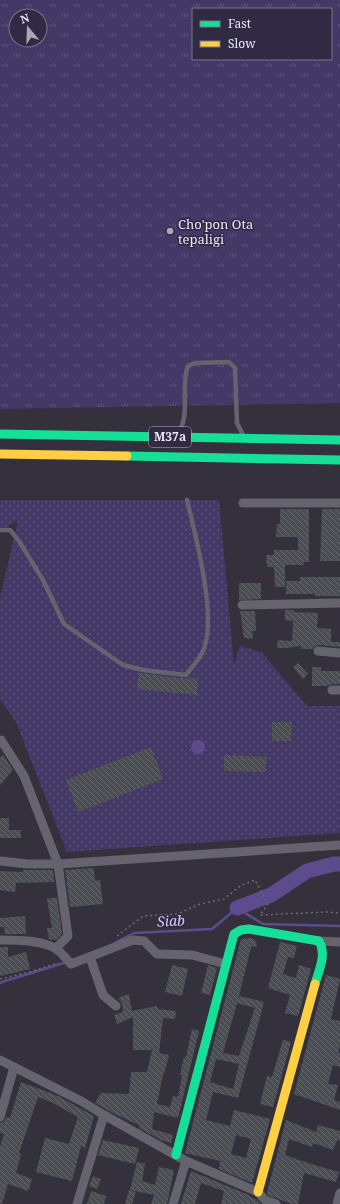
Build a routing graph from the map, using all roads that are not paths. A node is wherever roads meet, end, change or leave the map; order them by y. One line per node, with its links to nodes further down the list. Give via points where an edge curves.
1 (2, 432): 2 (main road, M37a)
2 (23, 435): 3 (main road, M37a); 7 (main road, via 30,439 32,445 29,452)
3 (172, 437): 4 (main road, M37a); 4 (lane, via 184,422 185,374 188,366 195,363 229,362 235,368 237,423)
4 (244, 438): 5 (main road, M37a)
5 (340, 440)
6 (0, 454): 7 (main road, M37a)
7 (20, 455): 8 (main road, M37a)
8 (340, 460)
9 (186, 500): 12 (lane, via 203,572 208,634 202,652 186,675 123,666 64,624 43,580 19,542 10,530)
10 (243, 503): 11 (street)
11 (340, 503)
12 (0, 530)
13 (340, 603): 14 (street)
14 (242, 605)
15 (318, 651): 16 (street)
16 (340, 653)
17 (0, 739): 20 (street, via 24,776)
18 (340, 845): 20 (street)
19 (0, 861): 20 (street)
20 (58, 864): 24 (street, via 68,936)
21 (0, 940): 24 (street, via 39,942)
22 (319, 941): 23 (street); 26 (main road, via 249,929 240,930 234,934); 34 (main road, via 323,955)
23 (340, 942)
24 (56, 948): 25 (street, bridge, via 62,958 71,964)
25 (90, 957): 26 (street, via 133,940 144,941 157,954 192,955); 27 (street, via 103,995)
26 (226, 964): 32 (main road)
27 (116, 1006)
28 (0, 1060): 29 (street)
29 (14, 1067): 30 (street, via 81,1100); 31 (street)
30 (104, 1115): 32 (street); 37 (street)
31 (0, 1116)
32 (176, 1155): 33 (street)
33 (186, 1161): 34 (street); 38 (street)
34 (258, 1192): 36 (street)
35 (340, 1193): 40 (street)
36 (265, 1202): 39 (street)
37 (77, 1204)
38 (174, 1204)
39 (276, 1204)
40 (337, 1204)

